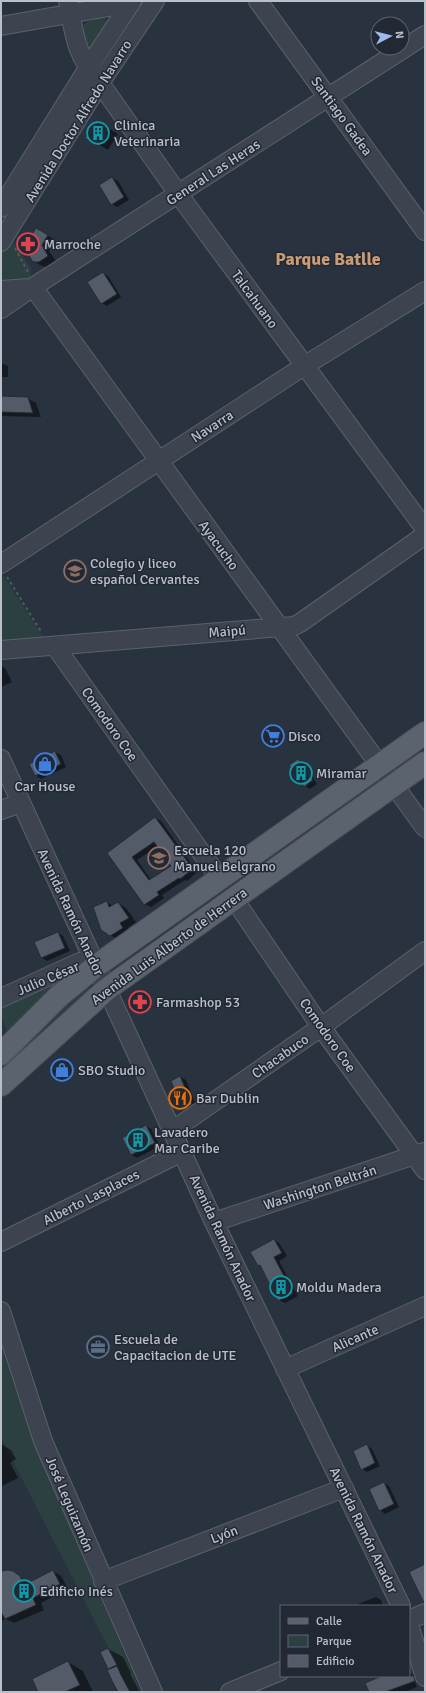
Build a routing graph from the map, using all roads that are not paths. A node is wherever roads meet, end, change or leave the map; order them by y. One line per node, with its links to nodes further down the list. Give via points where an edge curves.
1 (155, 1): 8 (street, Avenida Doctor Alfredo Navarro)
2 (258, 1): 9 (street, Santiago Gadea)
3 (131, 2): 4 (street); 7 (street, Avenida Doctor Alfredo Navarro)
4 (69, 8): 5 (street); 7 (street, Talcahuano, via 79,51)
5 (1, 26)
6 (425, 35): 9 (street, General Las Heras)
7 (88, 68): 8 (street, Talcahuano); 11 (street, Avenida Doctor Alfredo Navarro)
8 (100, 83): 10 (street, Talcahuano); 13 (street, Avenida Doctor Alfredo Navarro)
9 (328, 97): 10 (street, General Las Heras); 12 (street, Santiago Gadea)
10 (178, 195): 14 (street, General Las Heras); 18 (street, Talcahuano)
11 (1, 208)
12 (425, 231)
13 (2, 240)
14 (33, 287): 15 (street); 17 (street, General Las Heras); 19 (street, Ayacucho)
15 (1, 290)
16 (425, 291): 18 (street, Navarra)
17 (1, 310)
18 (304, 366): 19 (street, Navarra); 20 (street, Talcahuano)
19 (159, 461): 22 (street, Navarra); 23 (street, Ayacucho)
20 (425, 529)
21 (425, 535): 23 (street, Maipú, via 300,623)
22 (3, 569)
23 (278, 627): 24 (street, Maipú); 29 (street, Ayacucho)
24 (55, 646): 25 (street, Maipú); 34 (street, Comodoro Coe)
25 (1, 650)
26 (425, 733): 29 (main road, Avenida Luis Alberto de Herrera)
27 (1, 759): 31 (street, Avenida Ramón Anador)
28 (425, 764): 30 (main road, Avenida Luis Alberto de Herrera)
29 (379, 766): 30 (street, Ayacucho); 34 (main road, Avenida Luis Alberto de Herrera)
30 (393, 786): 33 (street, Ayacucho); 35 (main road, Avenida Luis Alberto de Herrera)
31 (21, 803): 32 (street); 37 (street, Avenida Ramón Anador)
32 (1, 810)
33 (425, 828)
34 (220, 879): 37 (main road, Avenida Luis Alberto de Herrera)
35 (234, 899): 38 (main road, Avenida Luis Alberto de Herrera); 40 (street, Comodoro Coe)
36 (425, 951): 40 (street, Chacabuco)
37 (96, 966): 38 (street, Avenida Ramón Anador); 39 (street, Julio César, via 80,962); 41 (main road, Avenida Luis Alberto de Herrera, via 59,996)
38 (107, 989): 42 (main road, Avenida Luis Alberto de Herrera); 43 (street, Avenida Ramón Anador)
39 (1, 998)
40 (321, 1027): 43 (street, Chacabuco); 45 (street, Comodoro Coe)
41 (1, 1054)
42 (1, 1085)
43 (172, 1131): 44 (street, Avenida Ramón Anador)
44 (182, 1152): 47 (street, Avenida Ramón Anador); 48 (street, Alberto Lasplaces)
45 (419, 1153): 46 (street, Comodoro Coe); 47 (street, Washington Beltrán)
46 (425, 1170)
47 (214, 1222): 51 (street, Avenida Ramón Anador)
48 (1, 1242)
49 (425, 1306): 51 (street, Alicante)
50 (1, 1311): 53 (street, José Leguizamón, via 43,1441)
51 (285, 1369): 52 (street, Avenida Ramón Anador)
52 (344, 1488): 53 (street, Lyón); 54 (street, Avenida Ramón Anador)
53 (103, 1581): 60 (street, José Leguizamón)
54 (401, 1605)
55 (425, 1613): 56 (street)
56 (410, 1620)
57 (410, 1627): 59 (street)
58 (280, 1671): 61 (street)
59 (425, 1677)
60 (153, 1692)
61 (230, 1692)

